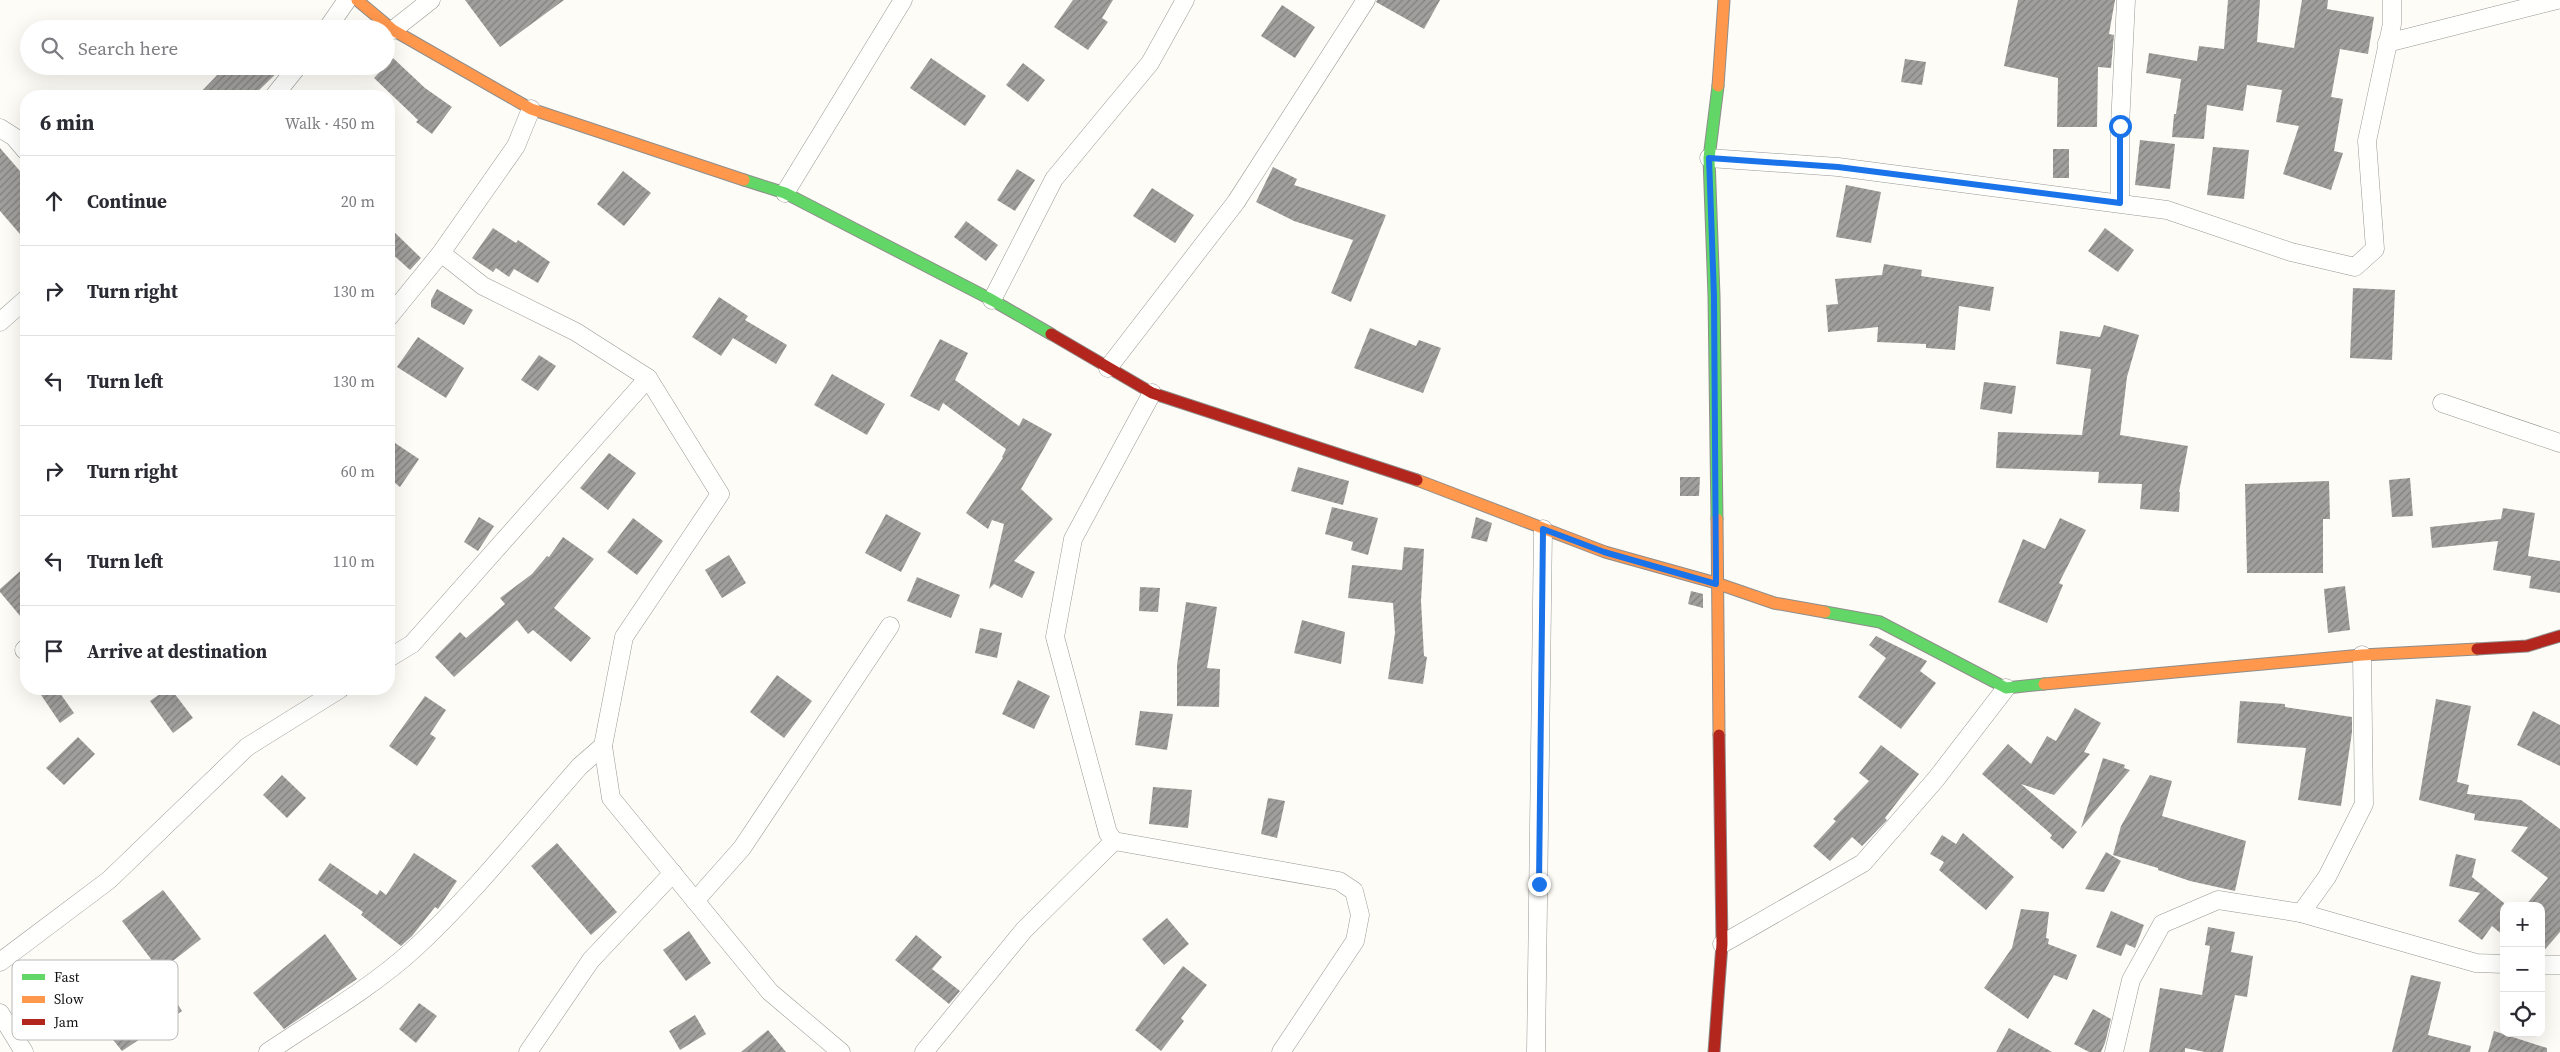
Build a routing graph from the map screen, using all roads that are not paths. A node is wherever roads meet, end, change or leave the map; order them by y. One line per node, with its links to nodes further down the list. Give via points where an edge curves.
1 (347, 0): 11 (street)
2 (358, 0): 12 (street)
3 (431, 0): 13 (street)
4 (903, 0): 22 (street)
5 (1185, 0): 25 (street, via 1150,63 1054,179)
6 (1366, 0): 29 (street, via 1236,202)
7 (1724, 0): 21 (street, via 1720,71)
8 (2126, 0): 23 (street)
9 (2392, 0): 15 (street, via 2392,24)
10 (2557, 0): 15 (street)
11 (333, 20)
12 (381, 20)
13 (395, 28)
14 (395, 31): 18 (street)
15 (2387, 43): 23 (street, via 2368,141 2375,249 2355,267 2291,252 2167,210)
16 (291, 75): 17 (street)
17 (279, 90)
18 (532, 109): 22 (street); 24 (street, via 516,146)
19 (0, 128): 20 (street)
20 (20, 144)
21 (1709, 158): 23 (street, via 1838,167); 35 (street, via 1714,296)
22 (785, 193): 25 (street)
23 (2120, 203)
24 (441, 253): 27 (street); 30 (street, via 483,286 576,332)
25 (992, 300): 29 (street)
26 (20, 304): 28 (street)
27 (395, 310)
28 (0, 322)
29 (1108, 368): 31 (street)
30 (648, 378): 38 (street, via 412,644); 42 (street, via 720,494 624,637)
31 (1152, 393): 34 (street, via 1444,489); 43 (street, via 1073,539 1055,637 1108,833)
32 (2442, 403): 33 (street)
33 (2560, 443)
34 (1543, 529): 35 (street, via 1604,552); 61 (street)
35 (1716, 584): 40 (street, via 1774,603 1880,622); 47 (street)
36 (890, 626): 45 (street, via 742,848)
37 (2560, 636): 39 (street, via 2527,646)
38 (395, 654)
39 (2362, 655): 40 (street); 46 (street, via 2364,804 2327,877)
40 (2006, 688): 47 (street, via 1936,779 1864,862)
41 (330, 695): 48 (street, via 247,747 109,880)
42 (603, 746): 44 (street, via 611,798); 56 (street, via 580,766 413,950 358,992)
43 (1114, 841): 59 (street, via 1024,930); 60 (street, via 1339,881 1354,891 1360,915 1354,941)
44 (673, 874): 45 (street); 57 (street, via 591,960)
45 (695, 901): 58 (street, via 770,992)
46 (2301, 913): 49 (street, via 2476,963); 63 (street, via 2218,900 2162,924 2131,980)
47 (1722, 944): 62 (street)
48 (0, 962)
49 (2500, 964)
50 (2545, 965): 51 (street)
51 (2560, 965)
52 (0, 1012): 53 (street)
53 (12, 1032)
54 (17, 1040): 55 (street)
55 (24, 1052)
56 (268, 1052)
57 (528, 1052)
58 (841, 1052)
59 (924, 1052)
60 (1281, 1052)
61 (1536, 1052)
62 (1714, 1052)
63 (2114, 1052)

